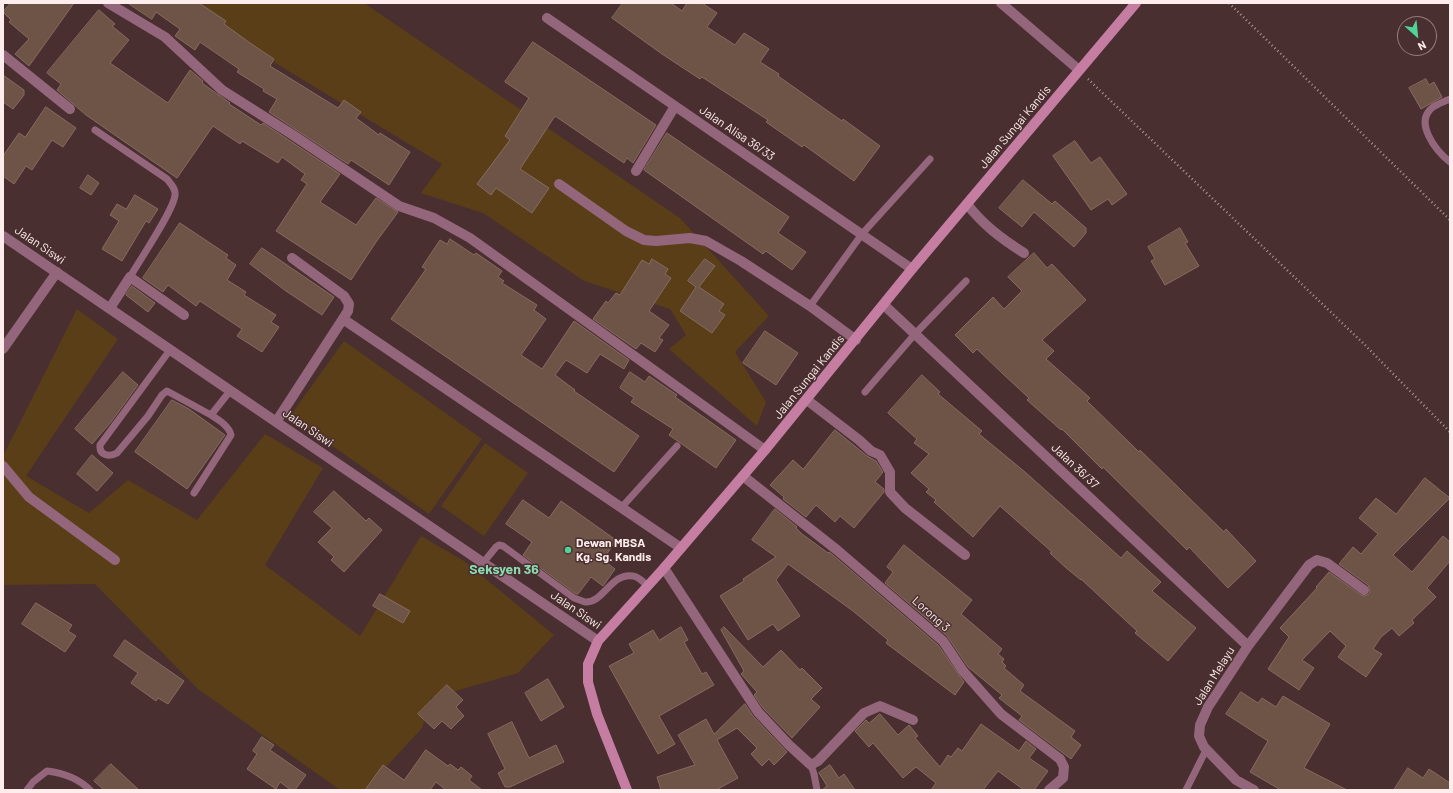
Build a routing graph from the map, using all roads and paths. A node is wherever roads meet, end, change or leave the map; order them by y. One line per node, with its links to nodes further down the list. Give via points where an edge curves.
1 (108, 3): 42 (street, via 165,37 222,90 399,206 434,218 470,238)
2 (1001, 3): 7 (street)
3 (1136, 3): 7 (street, Jalan Sungai Kandis)
4 (1229, 3): 17 (path)
5 (547, 18): 9 (street, Jalan Alisa 36/33)
6 (3, 55): 10 (street)
7 (1079, 70): 16 (street, Jalan Sungai Kandis); 40 (path, via 1365,345)
8 (1450, 99): 13 (lane, via 1432,108 1425,119 1426,133 1441,155)
9 (675, 106): 14 (street); 18 (street, Jalan Alisa 36/33)
10 (70, 109)
11 (96, 130): 24 (lane, via 167,179 174,187 175,195 170,210)
12 (930, 159): 18 (lane)
13 (1450, 162)
14 (636, 171)
15 (558, 184): 27 (street, via 626,231 644,240 690,238 706,241)
16 (967, 204): 20 (street, via 989,229); 22 (street, Jalan Sungai Kandis)
17 (1450, 220)
18 (862, 234): 22 (street, Jalan Alisa 36/33); 27 (lane)
19 (3, 236): 23 (street, Jalan Siswi)
20 (1024, 253)
21 (292, 258): 30 (street, via 344,296 349,304)
22 (912, 269): 26 (street, Jalan Sungai Kandis)
23 (56, 272): 28 (street, Jalan Siswi); 33 (street)
24 (130, 277): 28 (street); 29 (street)
25 (966, 281): 31 (lane)
26 (884, 305): 31 (street, Jalan 36/37); 32 (street, Jalan Sungai Kandis)
27 (810, 306): 32 (street)
28 (110, 308): 34 (street, Jalan Siswi)
29 (184, 315)
30 (343, 318): 39 (street); 46 (street)
31 (915, 334): 36 (lane); 55 (street, Jalan 36/37)
32 (856, 340): 37 (street, Jalan Sungai Kandis)
33 (3, 349)
34 (170, 350): 35 (street, Jalan Siswi); 38 (lane, via 100,445 102,452 110,456 117,453 167,391)
35 (230, 391): 38 (lane); 39 (street, Jalan Siswi)
36 (865, 392)
37 (807, 400): 42 (street, Jalan Sungai Kandis); 48 (street, via 871,451 880,455 890,472 890,492 905,508)
38 (211, 415): 45 (lane, via 228,429 230,435)
39 (276, 422): 50 (street, Jalan Siswi)
40 (1450, 432)
41 (677, 446): 46 (lane)
42 (765, 450): 44 (street, Jalan Sungai Kandis)
43 (3, 466): 49 (street, via 29,497)
44 (742, 476): 47 (street, Jalan Sungai Kandis); 63 (street, Lorong 3, via 837,550 943,641 963,671 1001,714 1060,760 1064,767 1063,778)
45 (194, 493)
46 (621, 508): 47 (street)
47 (681, 548): 51 (street, Jalan Sungai Kandis)
48 (964, 555)
49 (115, 560)
50 (483, 563): 52 (lane, via 496,547 503,546 574,598 586,602 594,600 617,579 624,576 634,576); 54 (street, Jalan Siswi)
51 (664, 568): 52 (street, Jalan Sungai Kandis); 58 (street, via 758,712)
52 (648, 586): 54 (street, Jalan Sungai Kandis)
53 (1364, 590): 55 (street, Jalan Melayu, via 1327,563 1317,560 1309,565)
54 (598, 640): 61 (street, Jalan Sungai Kandis, via 588,664 588,682 597,714)
55 (1248, 646): 57 (street, Jalan Melayu, via 1208,707 1200,725 1199,736)
56 (913, 720): 58 (street, via 880,706 864,713 818,761)
57 (1206, 750): 64 (lane); 65 (street, Jalan Melayu, via 1236,780)
58 (811, 765): 62 (lane)
59 (27, 790): 60 (lane, via 46,771 63,773 82,782)
60 (90, 790)
61 (627, 790)
62 (817, 790)
63 (1049, 790)
64 (1186, 790)
65 (1254, 790)

